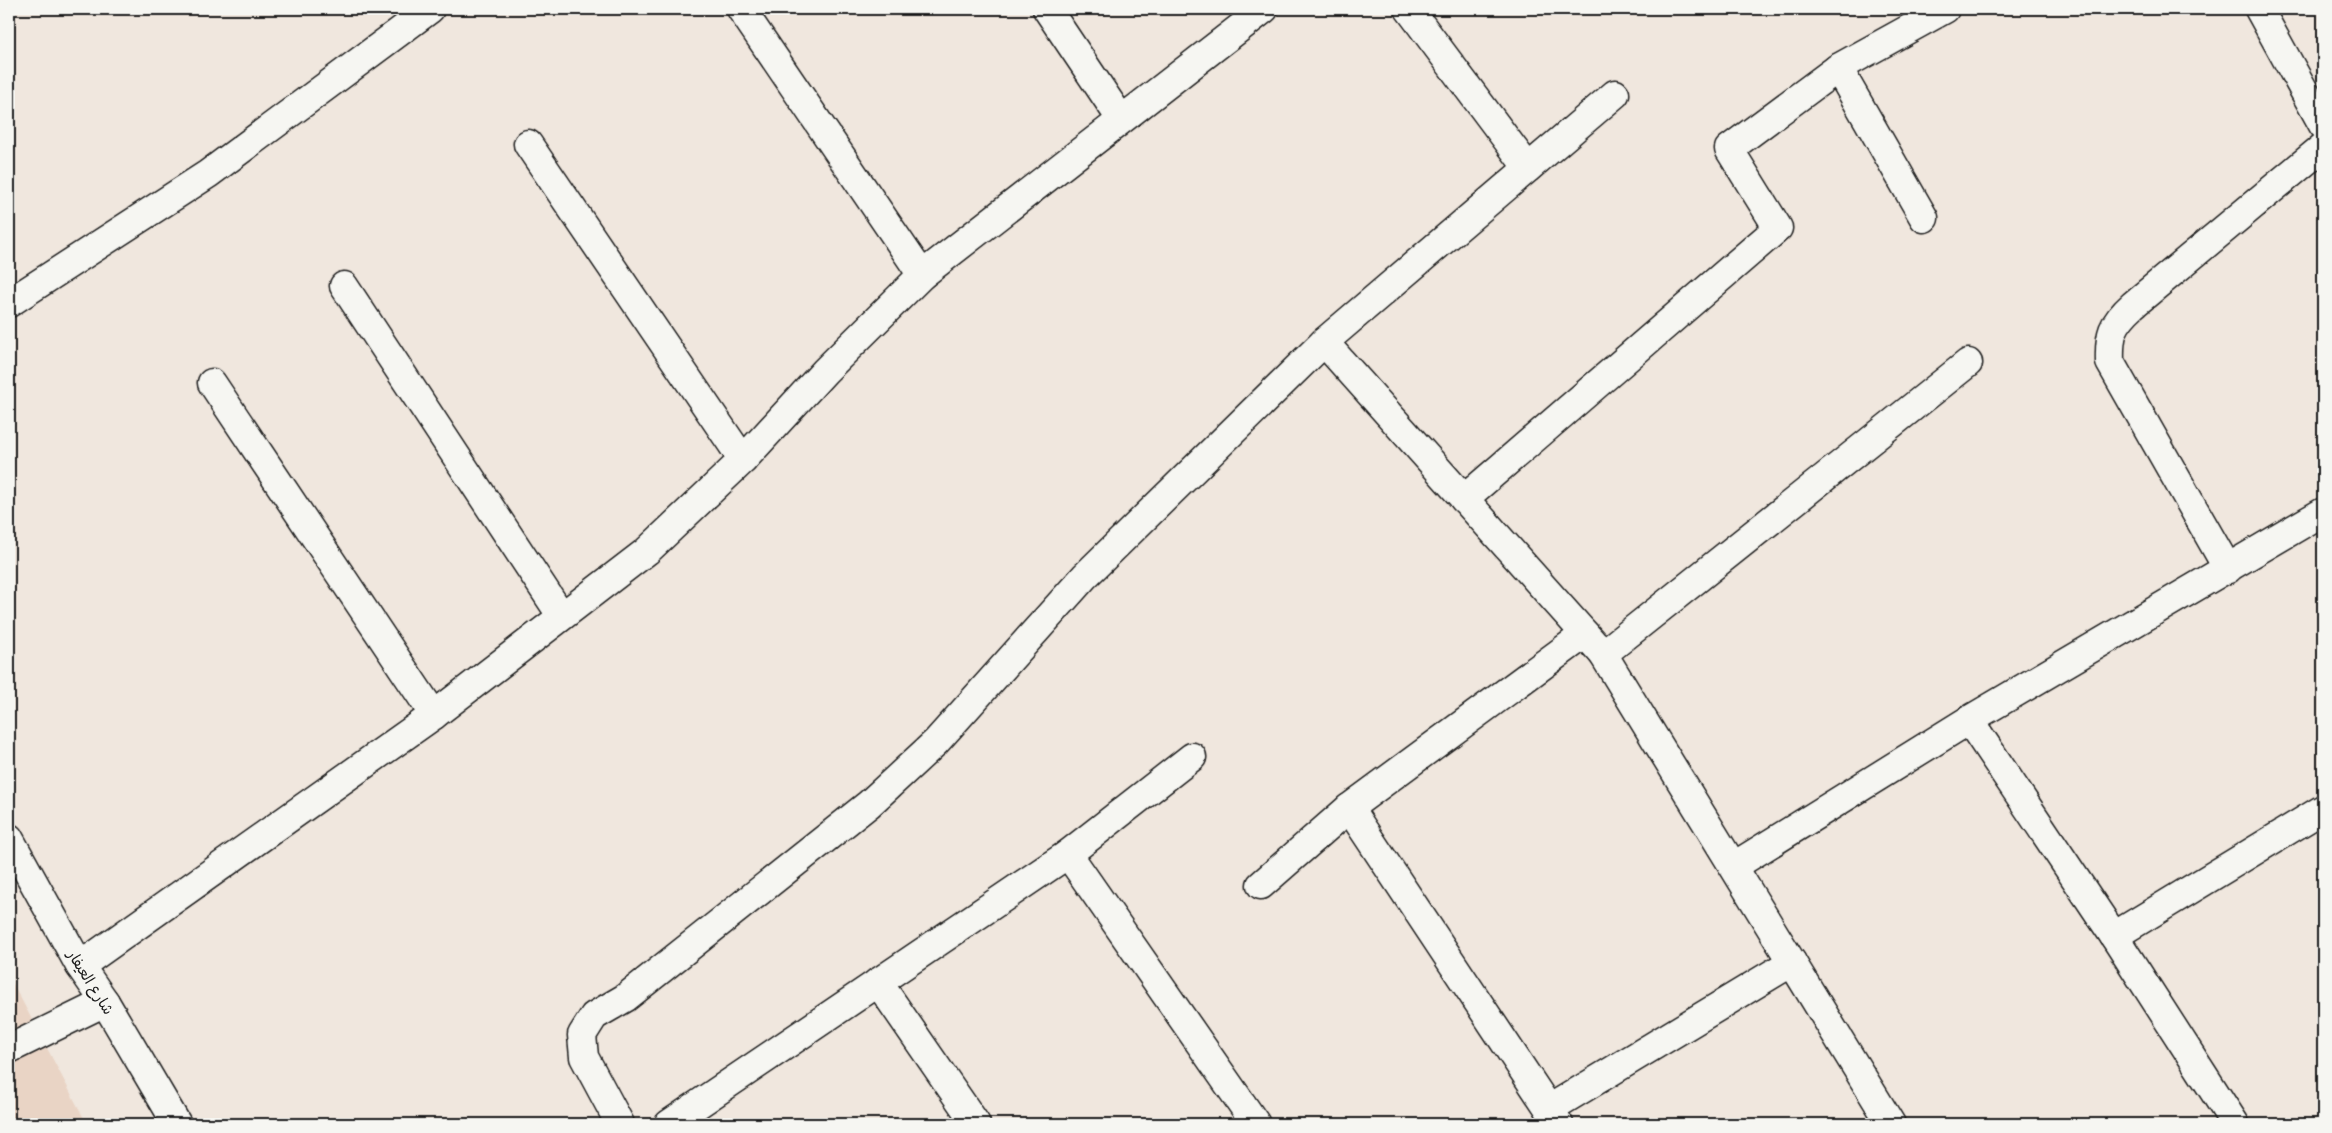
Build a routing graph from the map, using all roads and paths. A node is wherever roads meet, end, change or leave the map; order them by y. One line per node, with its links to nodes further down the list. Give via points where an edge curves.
1 (430, 9): 18 (street, via 208,174)
2 (741, 9): 16 (street)
3 (1047, 9): 10 (street)
4 (1264, 9): 10 (street)
5 (1409, 9): 14 (street)
6 (1945, 9): 8 (street)
7 (2259, 9): 11 (street)
8 (1838, 68): 15 (street); 23 (street, via 1729,149 1778,228)
9 (1615, 94): 14 (street)
10 (1121, 119): 16 (street)
11 (2323, 124)
12 (528, 144): 22 (street)
13 (2323, 147): 25 (street, via 2133,305 2117,320 2109,340 2110,362)
14 (1528, 168): 19 (street)
15 (1924, 218)
16 (922, 275): 22 (street, via 825,371)
17 (344, 286): 26 (street)
18 (9, 303)
19 (1324, 342): 23 (street); 47 (street, via 1085,576 936,742 869,804 624,998 594,1016 582,1035 584,1057)
20 (1968, 363): 28 (street)
21 (212, 383): 29 (street)
22 (743, 460): 26 (street, via 647,551)
23 (1464, 499): 27 (street)
24 (2323, 512): 25 (street)
25 (2228, 569): 30 (street)
26 (561, 615): 29 (street)
27 (1585, 634): 28 (street); 32 (street)
28 (1603, 654): 36 (street)
29 (434, 715): 40 (street)
30 (1969, 720): 36 (street); 38 (street)
31 (1192, 757): 35 (street)
32 (1348, 808): 37 (street); 45 (street)
33 (2323, 809): 38 (street)
34 (9, 838): 40 (street, شارع العيفار)
35 (1068, 854): 41 (street); 50 (street)
36 (1734, 866): 39 (street)
37 (1261, 885)
38 (2114, 936): 52 (street)
39 (1792, 962): 45 (street); 51 (street)
40 (80, 966): 42 (street, شارع العيفار)
41 (878, 982): 44 (street); 49 (street)
42 (104, 1002): 43 (street); 46 (street, شارع العيفار)
43 (9, 1049)
44 (704, 1114): 48 (street)
45 (1554, 1117)
46 (176, 1124)
47 (620, 1124)
48 (669, 1124)
49 (976, 1124)
50 (1256, 1124)
51 (1891, 1124)
52 (2235, 1124)

